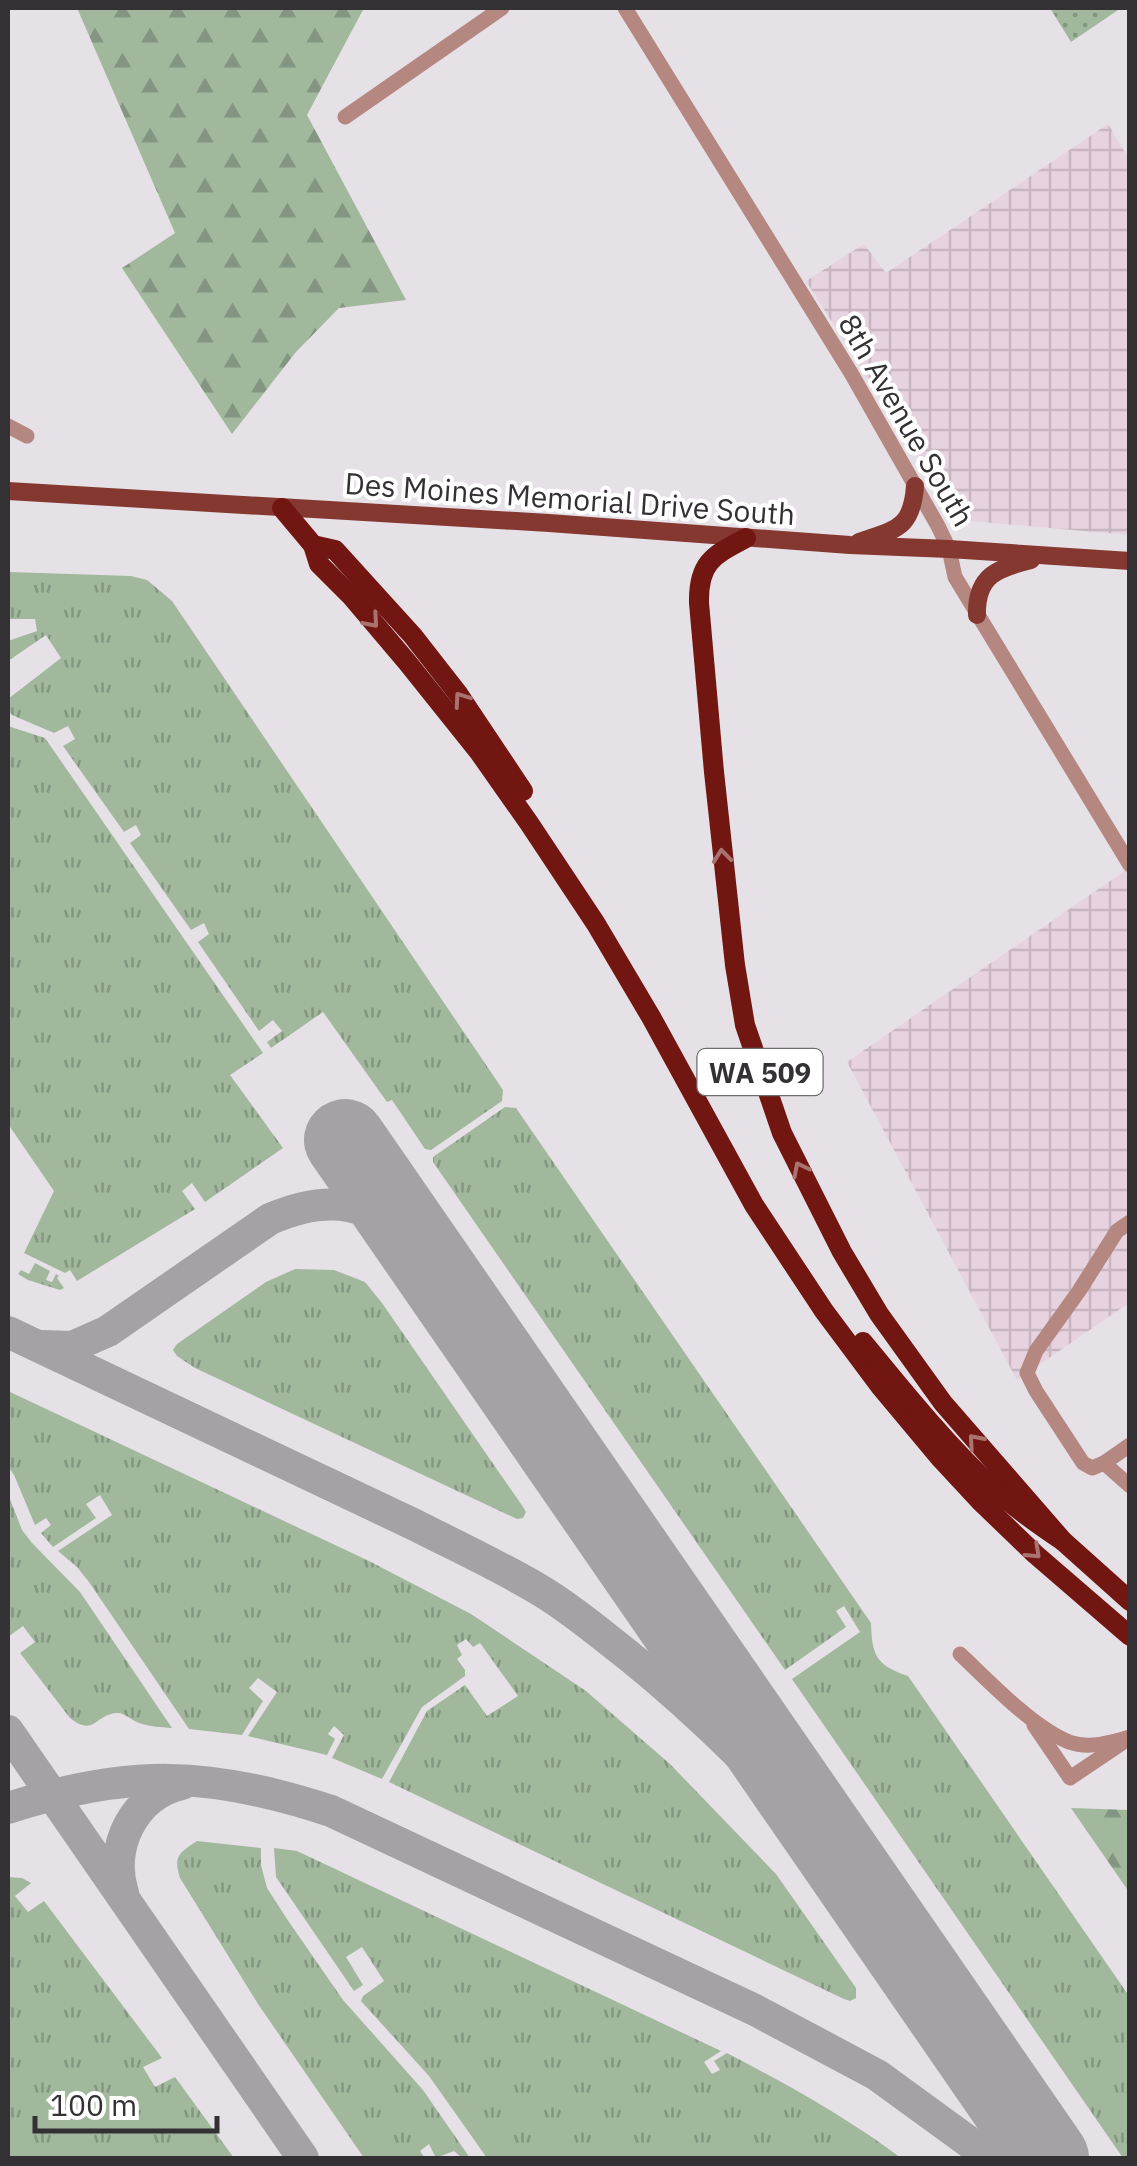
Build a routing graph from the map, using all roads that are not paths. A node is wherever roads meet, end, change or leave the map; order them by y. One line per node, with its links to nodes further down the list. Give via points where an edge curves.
1 (502, 8): 3 (street)
2 (624, 8): 6 (street, 8th Avenue South)
3 (346, 117)
4 (8, 426): 5 (street)
5 (27, 436)
6 (916, 486): 11 (main road, via 902,525); 12 (street, 8th Avenue South)
7 (8, 491): 8 (main road, Des Moines Memorial Drive South)
8 (282, 508): 9 (main road, Des Moines Memorial Drive South); 10 (highway)
9 (746, 538): 11 (main road, Des Moines Memorial Drive South); 21 (highway, WA 509, one-way to 9, via 942,1404 879,1314 782,1133 762,1079 745,1024 730,926 699,603 710,561)
10 (313, 545): 21 (highway, one-way to 10, via 993,1488 854,1331 781,1225 616,932 460,696 354,568 335,550); 23 (highway, one-way to 23, via 319,564 430,690 529,824 651,1017 754,1205 880,1386 980,1501)
11 (850, 545): 12 (main road, Des Moines Memorial Drive South)
12 (949, 549): 13 (main road, Des Moines Memorial Drive South); 15 (street, 8th Avenue South, via 955,577)
13 (1046, 556): 14 (main road, Des Moines Memorial Drive South); 15 (main road, via 996,571 980,590)
14 (1130, 561)
15 (977, 615): 16 (street, 8th Avenue South)
16 (1130, 864)
17 (1130, 1222): 19 (street, via 1116,1231 1028,1373 1084,1463)
18 (1130, 1445): 19 (street)
19 (1104, 1463): 20 (street)
20 (1130, 1486)
21 (1062, 1541): 22 (highway, WA 509)
22 (1130, 1601)
23 (1130, 1636)
24 (960, 1654): 25 (street)
25 (1026, 1714): 26 (street, via 1070,1742 1108,1744); 26 (street, via 1070,1778)
26 (1130, 1737)

